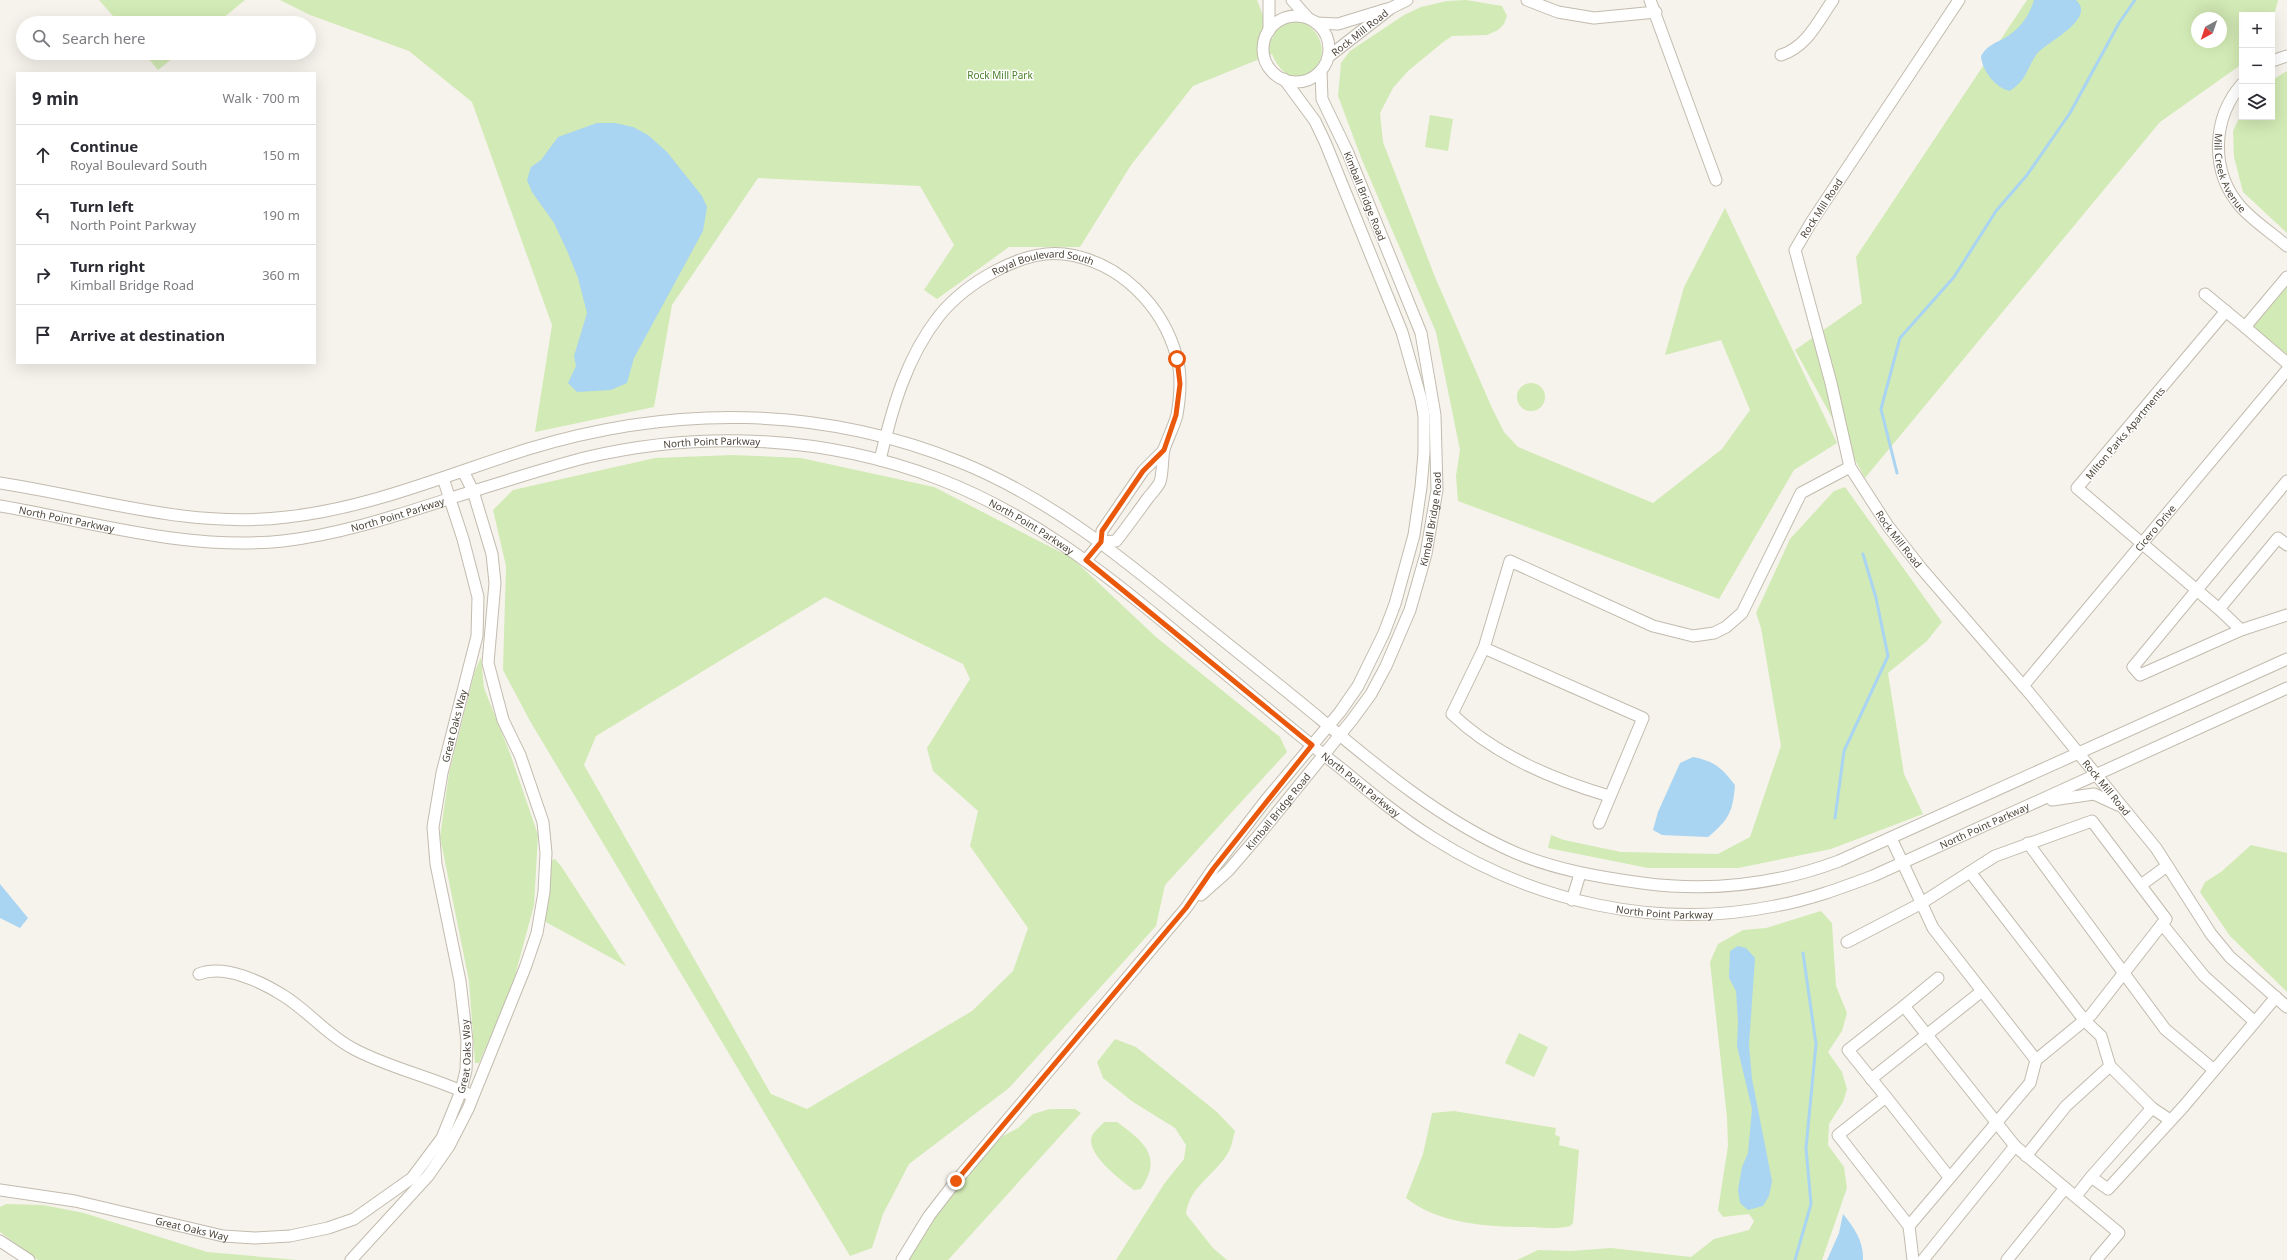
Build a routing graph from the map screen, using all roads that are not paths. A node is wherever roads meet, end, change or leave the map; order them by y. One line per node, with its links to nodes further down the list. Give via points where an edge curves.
1 (1269, 0): 11 (street)
2 (1292, 0): 10 (street)
3 (1407, 0): 8 (street, Rock Mill Road)
4 (1527, 0): 9 (street, via 1558,12 1594,18)
5 (1650, 0): 9 (street)
6 (1833, 0): 12 (street, via 1802,45 1792,52)
7 (1959, 0): 30 (street, Rock Mill Road, via 1795,250)
8 (1391, 8): 10 (street, Rock Mill Road, via 1338,24); 14 (street, Rock Mill Road)
9 (1656, 12): 19 (street)
10 (1312, 20): 11 (street, via 1296,16 1286,18 1276,23); 14 (street, via 1324,30 1328,40)
11 (1269, 31): 17 (street, via 1264,47 1266,62 1272,71)
12 (1781, 55)
13 (2287, 56): 15 (street)
14 (1328, 57): 16 (street)
15 (2275, 60)
16 (1321, 71): 17 (street, via 1302,82); 51 (street, Kimball Bridge Road, via 1322,99 1348,153 1421,333 1437,438 1437,490 1430,539 1410,610 1390,659 1371,694)
17 (1284, 79): 50 (street, Kimball Bridge Road, via 1315,121 1325,142 1402,332 1424,416 1421,487 1414,535 1404,577 1372,659 1358,686)
18 (2239, 87): 20 (street, Mill Creek Avenue, via 2224,113 2218,145 2219,164 2231,193 2240,206)
19 (1716, 180)
20 (2287, 246)
21 (2287, 277): 24 (street)
22 (2205, 294): 23 (street)
23 (2226, 311): 24 (street); 39 (street, Milton Parks Apartments, via 2077,488)
24 (2245, 327): 25 (street)
25 (2287, 363)
26 (2287, 370): 39 (street, Cicero Drive)
27 (885, 437): 28 (street, Royal Boulevard South, via 897,393 911,362 939,316 954,300 981,279 1009,265 1026,258 1063,254 1103,265 1120,276 1146,299 1161,321 1177,359 1180,384 1176,415); 29 (street, Royal Boulevard South); 31 (street, via 821,424 766,418 657,420 557,441); 38 (street, via 936,453 995,477 1036,499)
28 (1164, 450): 38 (street, Royal Boulevard South, via 1143,471 1102,531); 38 (street, Royal Boulevard South, via 1160,482 1116,541)
29 (880, 460): 35 (street, North Point Parkway, via 796,444 745,440 688,441 585,458); 41 (street, North Point Parkway, via 936,478 990,500 1032,523)
30 (1850, 467): 46 (street, via 1801,493 1742,613 1726,628 1714,633 1693,636 1653,626 1510,561); 48 (street, Rock Mill Road, via 1888,526 1921,568)
31 (463, 470): 32 (street); 35 (street, Great Oaks Way)
32 (443, 478): 34 (street, via 321,513 244,520 169,515); 36 (street, Great Oaks Way)
33 (2287, 481): 42 (street)
34 (0, 483)
35 (473, 491): 36 (street, North Point Parkway); 87 (street, Great Oaks Way, via 492,554 495,582 488,663 504,720 520,755 542,822 546,853 544,892 537,933 511,1006)
36 (451, 499): 37 (street, North Point Parkway, via 332,533 258,542 212,542 162,537); 86 (street, Great Oaks Way, via 478,597 477,636 442,773 433,827 436,864 460,981 466,1025 466,1070)
37 (0, 506)
38 (1101, 542): 41 (street, Royal Boulevard South); 50 (street)
39 (2142, 544): 42 (street, Milton Parks Apartments); 48 (street, Cicero Drive)
40 (2287, 545): 43 (street, via 2278,538)
41 (1086, 560): 52 (street, North Point Parkway)
42 (2197, 590): 43 (street, Milton Parks Apartments); 45 (street, via 2133,667 2140,675)
43 (2219, 609): 45 (street, Milton Parks Apartments)
44 (2287, 615): 45 (street)
45 (2241, 630)
46 (1484, 648): 56 (street, via 1452,714 1497,750 1568,784); 56 (street, via 1643,718)
47 (2287, 659): 53 (street)
48 (2023, 686): 53 (street, Rock Mill Road)
49 (2287, 688): 55 (street, North Point Parkway)
50 (1329, 726): 51 (street); 52 (street, Kimball Bridge Road)
51 (1340, 735): 54 (street, Kimball Bridge Road); 65 (street, via 1409,789 1479,835 1523,856)
52 (1312, 745): 54 (street, North Point Parkway); 69 (street, Kimball Bridge Road, via 1213,869)
53 (2077, 754): 55 (street, Rock Mill Road); 60 (street)
54 (1324, 755): 67 (street, North Point Parkway, via 1413,826 1457,853 1530,887); 69 (street, Kimball Bridge Road, via 1228,871)
55 (2096, 776): 57 (street, North Point Parkway); 58 (street, Rock Mill Road)
56 (1609, 796): 59 (street)
57 (2034, 804): 58 (street, via 2094,794); 62 (street, North Point Parkway)
58 (2123, 808): 63 (street, Rock Mill Road)
59 (1599, 823)
60 (1891, 838): 62 (street); 65 (street, via 1823,867 1746,884 1674,887)
61 (2028, 843): 64 (street, via 1995,856); 66 (street, via 2092,821); 72 (street)
62 (1903, 863): 67 (street, North Point Parkway, via 1822,894 1773,907 1744,911 1674,914 1612,908); 68 (street)
63 (2167, 866): 66 (street); 76 (street, Rock Mill Road, via 2211,934 2230,956)
64 (1970, 872): 68 (street); 79 (street)
65 (1580, 874): 67 (street)
66 (2141, 884): 70 (street, via 2166,919)
67 (1572, 900)
68 (1920, 904): 71 (street); 75 (street, via 1933,928)
69 (1186, 908): 103 (street, Kimball Bridge Road, via 956,1181 929,1216)
70 (2162, 924): 72 (street); 80 (street, via 2204,976)
71 (1847, 942)
72 (2124, 972): 79 (street); 84 (street, via 2165,1029)
73 (199, 974): 86 (street, via 210,970 221,971 255,981 285,996 328,1033 353,1048)
74 (1938, 978): 77 (street)
75 (1982, 990): 81 (street); 82 (street)
76 (2276, 997): 78 (street, Rock Mill Road); 80 (street)
77 (1904, 1006): 81 (street); 85 (street, via 1848,1050)
78 (2287, 1007)
79 (2085, 1020): 82 (street); 83 (street, via 2101,1036)
80 (2255, 1022): 84 (street)
81 (1927, 1034): 85 (street); 91 (street)
82 (2036, 1060): 91 (street, via 2030,1082)
83 (2110, 1066): 89 (street); 93 (street, via 2066,1106)
84 (2214, 1070): 90 (street)
85 (1871, 1079): 88 (street)
86 (461, 1091): 87 (street); 97 (street, Great Oaks Way, via 442,1138 412,1178 354,1219 312,1232 255,1238 223,1236 75,1201)
87 (473, 1097): 102 (street, Great Oaks Way, via 449,1146 428,1176)
88 (1886, 1097): 94 (street); 99 (street, via 1838,1135)
89 (2152, 1108): 90 (street); 95 (street)
90 (2170, 1120): 95 (street, via 2108,1189)
91 (1998, 1122): 92 (street); 94 (street)
92 (2015, 1146): 93 (street); 105 (street)
93 (2026, 1156): 96 (street)
94 (1949, 1177): 99 (street)
95 (2091, 1177): 98 (street)
96 (2065, 1188): 98 (street); 106 (street)
97 (0, 1190)
98 (2076, 1196): 107 (street, via 2119,1233)
99 (1909, 1226): 104 (street)
100 (0, 1241): 101 (street)
101 (28, 1260)
102 (351, 1260)
103 (902, 1260)
104 (1913, 1260)
105 (1923, 1260)
106 (2007, 1260)
107 (2096, 1260)

